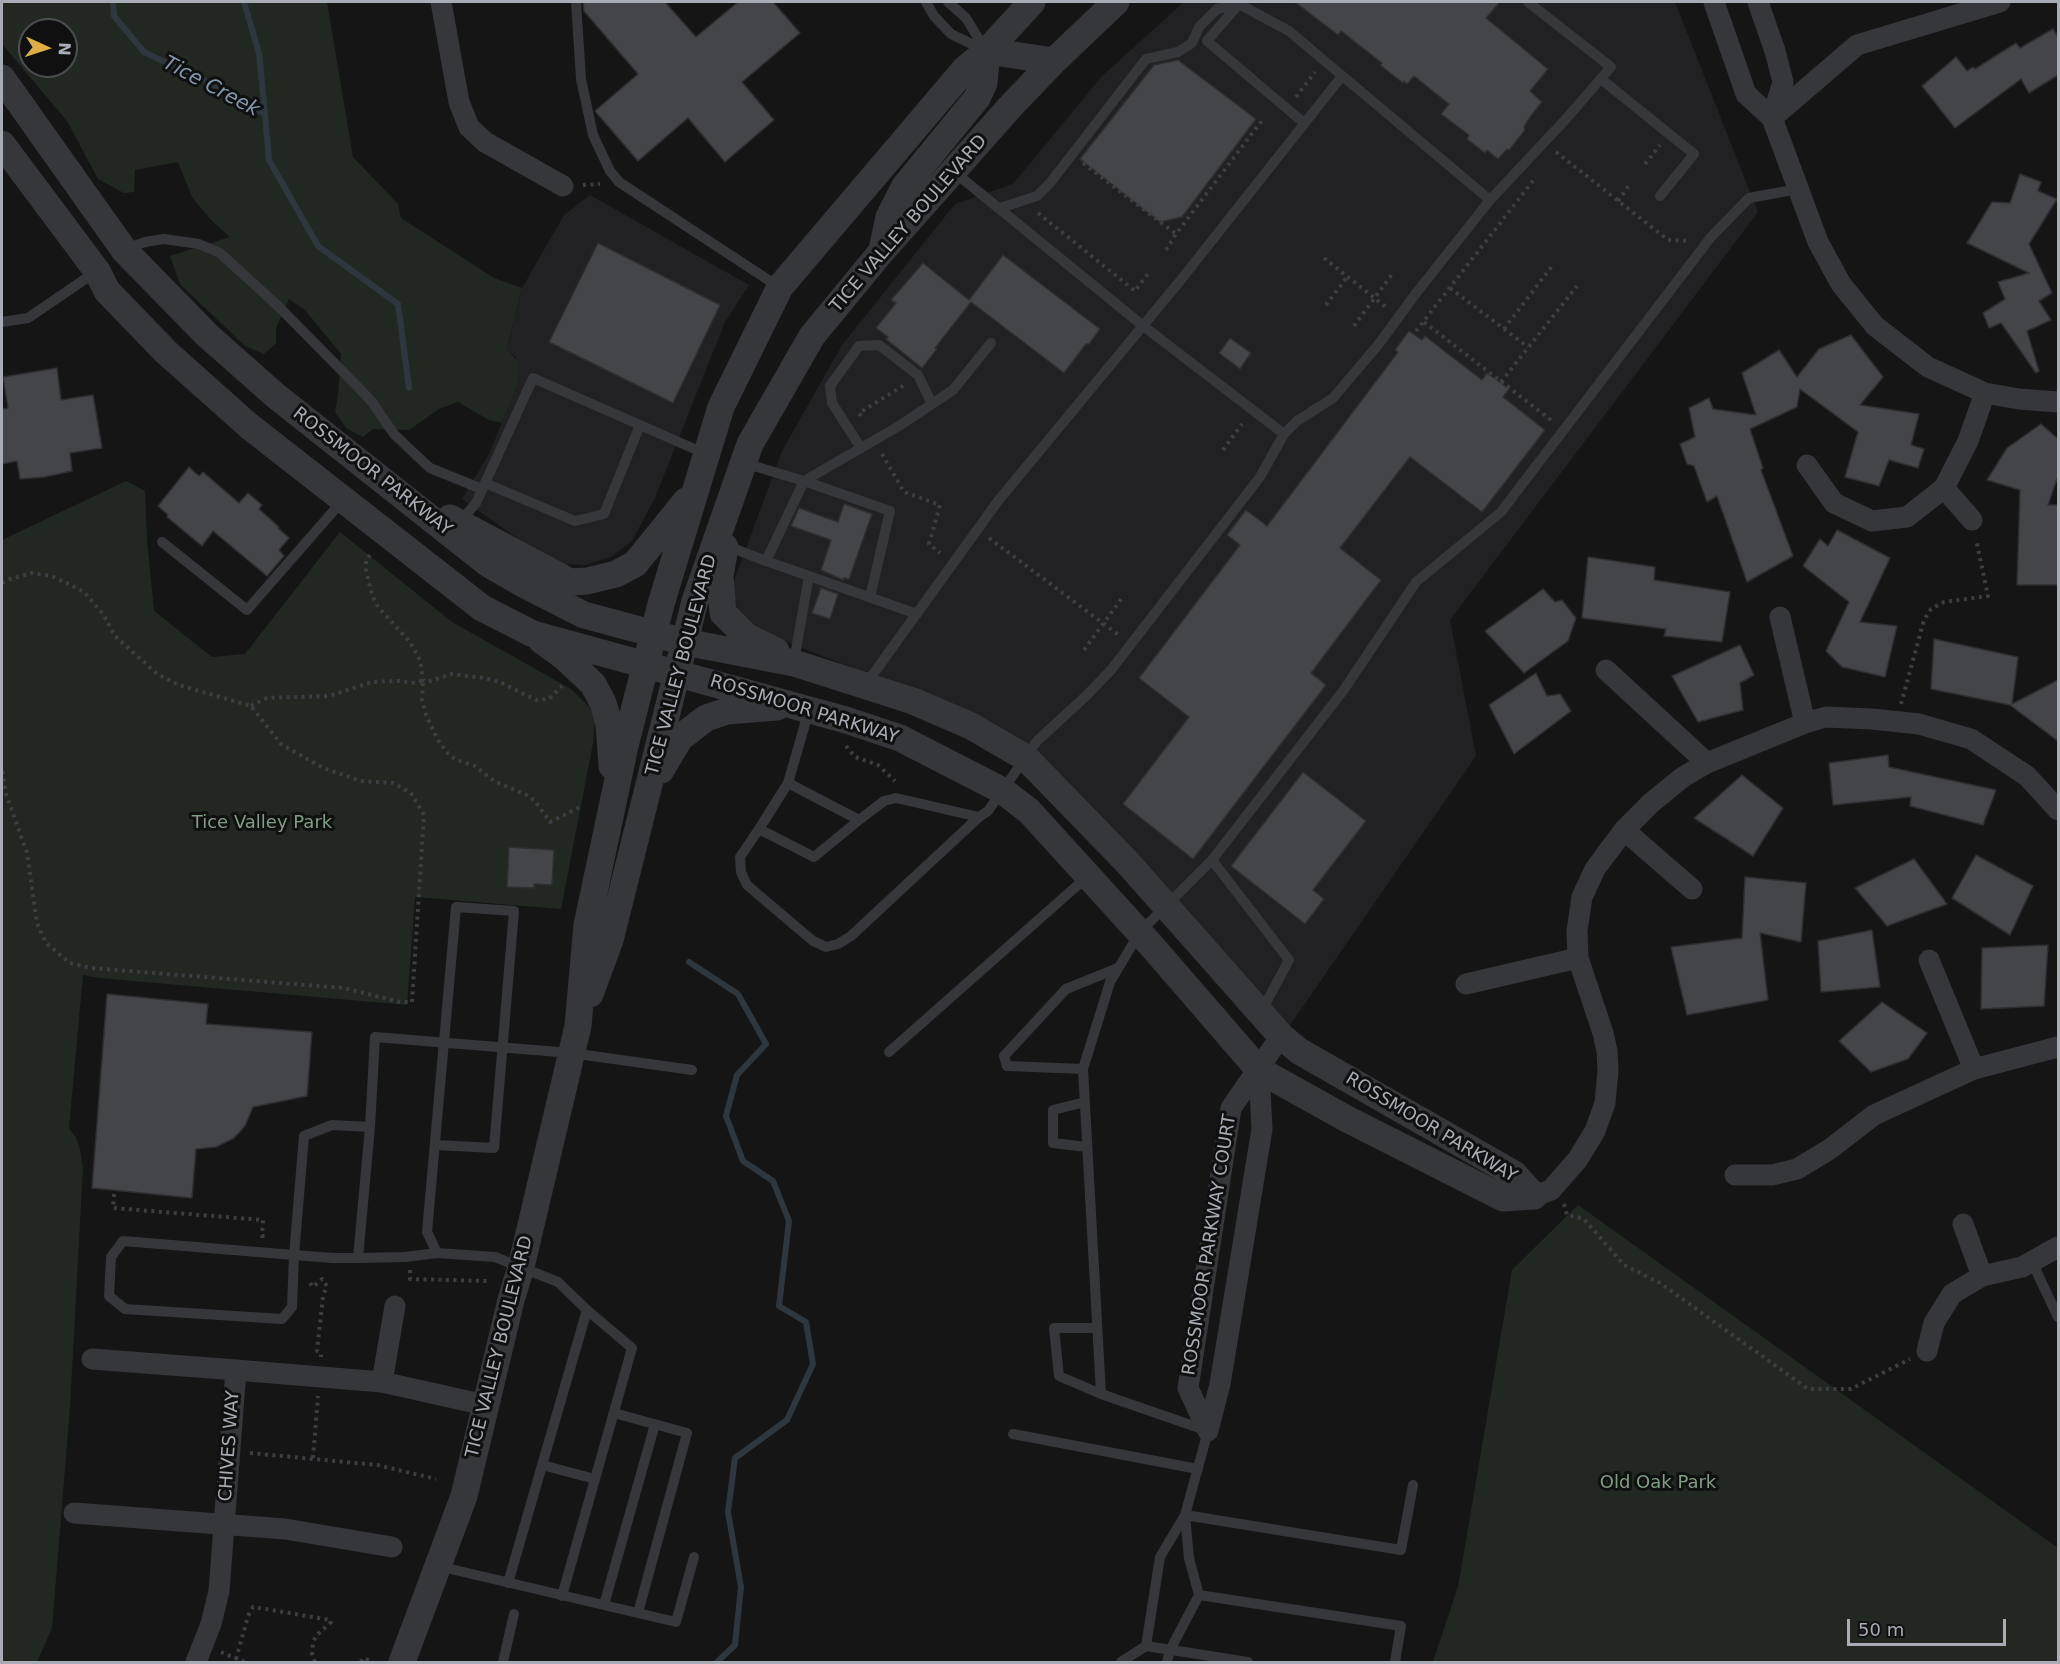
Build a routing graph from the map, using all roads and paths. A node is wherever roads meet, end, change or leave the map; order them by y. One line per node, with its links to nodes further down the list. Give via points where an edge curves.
1 (441, 2): 30 (street, via 459,102 468,127 485,142)
2 (576, 2): 49 (lane, via 582,79 593,135 610,171 619,182)
3 (926, 2): 12 (lane, via 951,34)
4 (948, 2): 12 (lane, via 966,18)
5 (1032, 2): 12 (street, TICE VALLEY BOULEVARD)
6 (1116, 2): 13 (street, TICE VALLEY BOULEVARD)
7 (1528, 2): 17 (lane, via 1611,67)
8 (1714, 2): 19 (street, via 1746,94)
9 (1758, 2): 19 (street, via 1783,82)
10 (2000, 2): 19 (street, via 1857,45)
11 (1239, 4): 15 (lane, via 1289,31); 21 (lane, via 1206,41); 35 (lane, via 1217,9 1199,27 1192,43 1178,52 1146,59 1050,183 1037,196)
12 (987, 51): 13 (street); 41 (street, via 984,83 977,98 905,186 889,217); 49 (street, TICE VALLEY BOULEVARD, via 965,69)
13 (1054, 61): 28 (street, TICE VALLEY BOULEVARD)
14 (1316, 72): 18 (path)
15 (1342, 76): 21 (lane); 33 (lane)
16 (2, 78): 39 (street, ROSSMOOR PARKWAY)
17 (1601, 79): 22 (lane); 33 (lane)
18 (1295, 99)
19 (1772, 118): 31 (street)
20 (1264, 120): 37 (path)
21 (1304, 123): 56 (lane)
22 (1669, 133): 25 (path); 32 (lane, via 1694,154)
23 (2, 144): 45 (street, ROSSMOOR PARKWAY)
24 (1549, 160): 34 (path, via 1555,152)
25 (1646, 164)
26 (1542, 169): 50 (path)
27 (1076, 170): 37 (path, via 1081,162)
28 (953, 171): 35 (lane); 41 (street, TICE VALLEY BOULEVARD)
29 (1630, 184): 34 (path)
30 (563, 186)
31 (1798, 189): 64 (street, via 1818,242 1841,284 1875,326 1928,367); 130 (lane, via 1749,198 1711,237 1501,512 1416,582 1343,691)
32 (1660, 196)
33 (1490, 200): 71 (lane, via 1333,398)
34 (1618, 201): 38 (path, via 1668,240)
35 (999, 208): 56 (lane)
36 (1038, 213): 44 (path, via 1135,291)
37 (1176, 234): 40 (path)
38 (1696, 241)
39 (124, 250): 45 (street); 79 (lane, via 164,239 199,244 220,254 355,384 394,434 430,468); 85 (street, ROSSMOOR PARKWAY, via 207,335 276,396 380,478)
40 (1166, 250)
41 (882, 251): 76 (street, TICE VALLEY BOULEVARD, via 812,336)
42 (1324, 258): 47 (path)
43 (1552, 266): 58 (path)
44 (1150, 271)
45 (97, 272): 54 (lane, via 28,318); 82 (street, ROSSMOOR PARKWAY, via 116,302 166,352 249,426)
46 (1393, 273): 51 (path)
47 (1347, 277): 51 (path); 52 (path)
48 (1577, 286): 61 (path)
49 (780, 287): 75 (street, TICE VALLEY BOULEVARD, via 721,407)
50 (1450, 288): 55 (path); 58 (path)
51 (1374, 298): 53 (path); 57 (path)
52 (1326, 305)
53 (1390, 310)
54 (2, 322)
55 (1424, 322): 59 (path); 63 (path)
56 (1142, 325): 71 (lane); 96 (lane, via 998,501)
57 (1354, 326)
58 (1504, 329): 61 (path)
59 (1416, 331)
60 (991, 343): 66 (lane, via 953,390)
61 (1528, 347): 63 (path)
62 (912, 381): 68 (path, via 859,413)
63 (1501, 382): 67 (path)
64 (1985, 393): 65 (street); 81 (street, via 1968,441)
65 (2058, 402)
66 (932, 404): 72 (lane); 72 (lane, via 918,375 879,345 859,346 830,386 832,403)
67 (1551, 420)
68 (864, 421)
69 (1242, 423): 73 (path)
70 (640, 425): 75 (lane); 79 (lane, via 604,513 575,521); 79 (lane, via 533,378)
71 (1284, 434): 116 (lane, via 1260,477 1111,670 1037,741)
72 (861, 448): 78 (lane)
73 (1223, 450)
74 (882, 452): 89 (path, via 904,492 940,505 929,544)
75 (706, 454): 80 (street, TICE VALLEY BOULEVARD)
76 (743, 463): 78 (lane); 83 (street, TICE VALLEY BOULEVARD)
77 (1807, 465): 81 (street, via 1834,503 1872,521 1907,517)
78 (804, 481): 91 (lane); 94 (lane, via 890,511)
79 (484, 486): 85 (lane, via 476,503)
80 (696, 488): 85 (street, via 635,564 616,574 587,581 570,582); 100 (street, TICE VALLEY BOULEVARD)
81 (1944, 488): 84 (street)
82 (344, 500): 87 (lane, via 247,610); 99 (street, ROSSMOOR PARKWAY, via 482,608)
83 (730, 501): 88 (street); 102 (street, TICE VALLEY BOULEVARD)
84 (1972, 520): 113 (path, via 1988,596 1944,602 1932,609 1924,620)
85 (455, 528): 100 (street, ROSSMOOR PARKWAY, via 487,563 525,585 584,615)
86 (989, 538): 98 (path)
87 (162, 542)
88 (725, 545): 91 (lane); 104 (street, via 720,576 723,613 747,638)
89 (940, 553)
90 (370, 555): 108 (path, via 366,570 372,595 410,642 420,660)
91 (766, 561): 92 (lane)
92 (809, 576): 94 (lane); 104 (lane)
93 (2, 583): 111 (path, via 32,573 67,583 88,596 116,636 157,674 179,685)
94 (870, 597): 96 (lane)
95 (1122, 598): 98 (path)
96 (917, 614): 110 (lane)
97 (1780, 617): 114 (street)
98 (1103, 624): 101 (path); 103 (path)
99 (533, 634): 105 (street, ROSSMOOR PARKWAY); 122 (street, via 593,684 603,703 609,724)
100 (654, 634): 102 (street, ROSSMOOR PARKWAY); 105 (street, TICE VALLEY BOULEVARD)
101 (1120, 636)
102 (685, 642): 104 (street, ROSSMOOR PARKWAY); 107 (street, TICE VALLEY BOULEVARD)
103 (1084, 650)
104 (794, 663): 110 (street, ROSSMOOR PARKWAY)
105 (646, 664): 107 (street, ROSSMOOR PARKWAY); 122 (street, TICE VALLEY BOULEVARD)
106 (1606, 670): 117 (street)
107 (677, 673): 112 (street, ROSSMOOR PARKWAY); 124 (street, TICE VALLEY BOULEVARD)
108 (423, 680): 109 (path, via 452,674 484,678 536,700 549,699); 111 (path, via 372,682 329,696 267,698); 123 (path, via 426,715 449,755 529,796 550,822)
109 (563, 684)
110 (864, 687): 116 (street, ROSSMOOR PARKWAY, via 913,701 971,726)
111 (251, 706): 118 (path, via 277,740 294,753 347,777 400,786 411,793 420,807 424,815 412,1002 344,988 91,968 70,963 46,943 37,923 27,853 6,795)
112 (801, 708): 120 (lane); 121 (street, ROSSMOOR PARKWAY, via 900,738); 124 (street, via 728,711 705,718 680,738)
113 (1896, 722): 114 (street, via 1826,717); 125 (street, via 1919,724 1971,739 2027,776)
114 (1805, 723): 117 (street)
115 (842, 740): 119 (path, via 855,757 878,765)
116 (1026, 758): 121 (lane); 133 (street, ROSSMOOR PARKWAY)
117 (1707, 763): 129 (street, via 1650,803)
118 (2, 769)
119 (895, 781)
120 (789, 783): 127 (lane); 128 (lane)
121 (1003, 791): 126 (lane); 131 (street, ROSSMOOR PARKWAY, via 1029,811)
122 (614, 795): 140 (street, TICE VALLEY BOULEVARD, via 587,925)
123 (580, 807)
124 (642, 808): 140 (street, TICE VALLEY BOULEVARD, via 610,940)
125 (2058, 810)
126 (979, 817): 127 (lane, via 896,798 884,801); 128 (lane, via 850,936 826,947 813,941 747,885 740,857)
127 (859, 820): 128 (lane, via 814,857)
128 (759, 829)
129 (1624, 830): 132 (street); 135 (street, via 1595,869 1582,897 1576,931)
130 (1212, 860): 133 (lane); 139 (lane, via 1289,960)
131 (1088, 876): 134 (street, ROSSMOOR PARKWAY); 145 (lane)
132 (1692, 889)
133 (1166, 905): 134 (lane); 139 (street, ROSSMOOR PARKWAY)
134 (1140, 932): 137 (lane); 150 (street, ROSSMOOR PARKWAY)
135 (1578, 958): 138 (street); 157 (street, via 1607,1051 1605,1103 1595,1131 1578,1159 1551,1190)
136 (1929, 960): 148 (street)
137 (1119, 968): 147 (lane, via 1110,982); 147 (lane, via 1066,990 1004,1056 1007,1066)
138 (1467, 984)
139 (1261, 1013): 141 (street, ROSSMOOR PARKWAY)
140 (578, 1026): 146 (street, TICE VALLEY BOULEVARD)
141 (1281, 1036): 150 (street); 157 (street, ROSSMOOR PARKWAY, via 1514,1174)
142 (445, 1043): 144 (lane); 144 (lane, via 456,907 514,911); 152 (lane, via 375,1037); 153 (lane)
143 (2058, 1047): 148 (street)
144 (501, 1048): 146 (lane); 153 (lane, via 494,1148)
145 (890, 1052)
146 (571, 1053): 149 (lane); 166 (street, TICE VALLEY BOULEVARD)
147 (1083, 1069): 151 (lane)
148 (1974, 1069): 155 (street, via 1874,1115 1797,1169 1772,1175)
149 (692, 1070)
150 (1259, 1070): 157 (street, ROSSMOOR PARKWAY, via 1503,1198); 185 (street, ROSSMOOR PARKWAY COURT, via 1262,1129 1220,1384); 185 (street, ROSSMOOR PARKWAY COURT, via 1231,1108 1188,1388)
151 (1085, 1102): 154 (lane); 154 (lane, via 1053,1110 1053,1143)
152 (370, 1127): 163 (lane, via 332,1125 304,1136); 164 (lane)
153 (435, 1145): 162 (lane, via 427,1232)
154 (1087, 1148): 174 (lane)
155 (1735, 1175)
156 (114, 1194): 160 (path, via 113,1208 263,1220 262,1236)
157 (1534, 1196)
158 (1564, 1204): 175 (path, via 1567,1215 1584,1219 1624,1265 1660,1283 1808,1389 1851,1389)
159 (1963, 1224): 168 (street)
160 (273, 1237)
161 (2058, 1247): 165 (street)
162 (437, 1252): 164 (lane); 166 (lane, via 495,1257)
163 (294, 1255): 163 (lane, via 123,1241 111,1257 109,1296 125,1309 282,1319 292,1307); 164 (lane)
164 (358, 1258)
165 (2032, 1262): 168 (street); 173 (lane)
166 (521, 1266): 172 (lane, via 558,1282); 182 (street, TICE VALLEY BOULEVARD)
167 (410, 1270): 169 (path, via 410,1279)
168 (1982, 1276): 175 (street, via 1952,1294 1934,1323)
169 (488, 1281)
170 (310, 1284): 177 (path, via 313,1287 322,1278 327,1286 317,1351 321,1354)
171 (395, 1306): 179 (street)
172 (587, 1310): 183 (lane, via 632,1348); 189 (lane)
173 (2058, 1317)
174 (1097, 1328): 181 (lane); 181 (lane, via 1054,1328 1059,1376)
175 (1927, 1351)
176 (92, 1359): 178 (street)
177 (320, 1364)
178 (236, 1370): 179 (street, CHIVES WAY); 196 (street, CHIVES WAY)
179 (382, 1382): 182 (street, CHIVES WAY)
180 (318, 1388): 188 (path)
181 (1101, 1394): 185 (lane)
182 (485, 1406): 199 (street, TICE VALLEY BOULEVARD, via 464,1496)
183 (614, 1413): 184 (lane); 192 (lane)
184 (655, 1424): 203 (lane); 204 (lane, via 687,1433)
185 (1208, 1431): 190 (lane)
186 (1013, 1434): 190 (lane)
187 (244, 1452): 188 (path)
188 (314, 1458): 191 (path, via 377,1465)
189 (542, 1465): 192 (lane); 200 (lane)
190 (1198, 1469): 195 (lane)
191 (436, 1479)
192 (595, 1479): 202 (lane)
193 (1413, 1485): 195 (lane, via 1401,1550)
194 (74, 1513): 196 (street)
195 (1185, 1515): 201 (lane, via 1189,1558); 206 (lane, via 1160,1557)
196 (225, 1525): 197 (street, via 285,1529); 210 (street, CHIVES WAY, via 219,1591)
197 (392, 1547)
198 (694, 1557): 204 (lane, via 676,1622)
199 (438, 1566): 200 (lane); 215 (street, TICE VALLEY BOULEVARD)
200 (508, 1583): 202 (lane)
201 (1199, 1595): 207 (lane); 220 (lane, via 1401,1626)
202 (562, 1596): 203 (lane)
203 (604, 1605): 204 (lane)
204 (638, 1613)
205 (514, 1614): 216 (lane)
206 (1146, 1646): 207 (lane); 217 (lane)
207 (1170, 1650): 218 (lane); 219 (lane)
208 (217, 1651): 209 (path)
209 (236, 1659): 211 (path); 212 (path, via 253,1606 330,1620 313,1642)
210 (196, 1662)
211 (245, 1662)
212 (315, 1662)
213 (361, 1662): 214 (path, via 363,1658)
214 (373, 1662)
215 (402, 1662)
216 (503, 1662)
217 (1121, 1662)
218 (1167, 1662)
219 (1248, 1662)
220 (1395, 1662)

